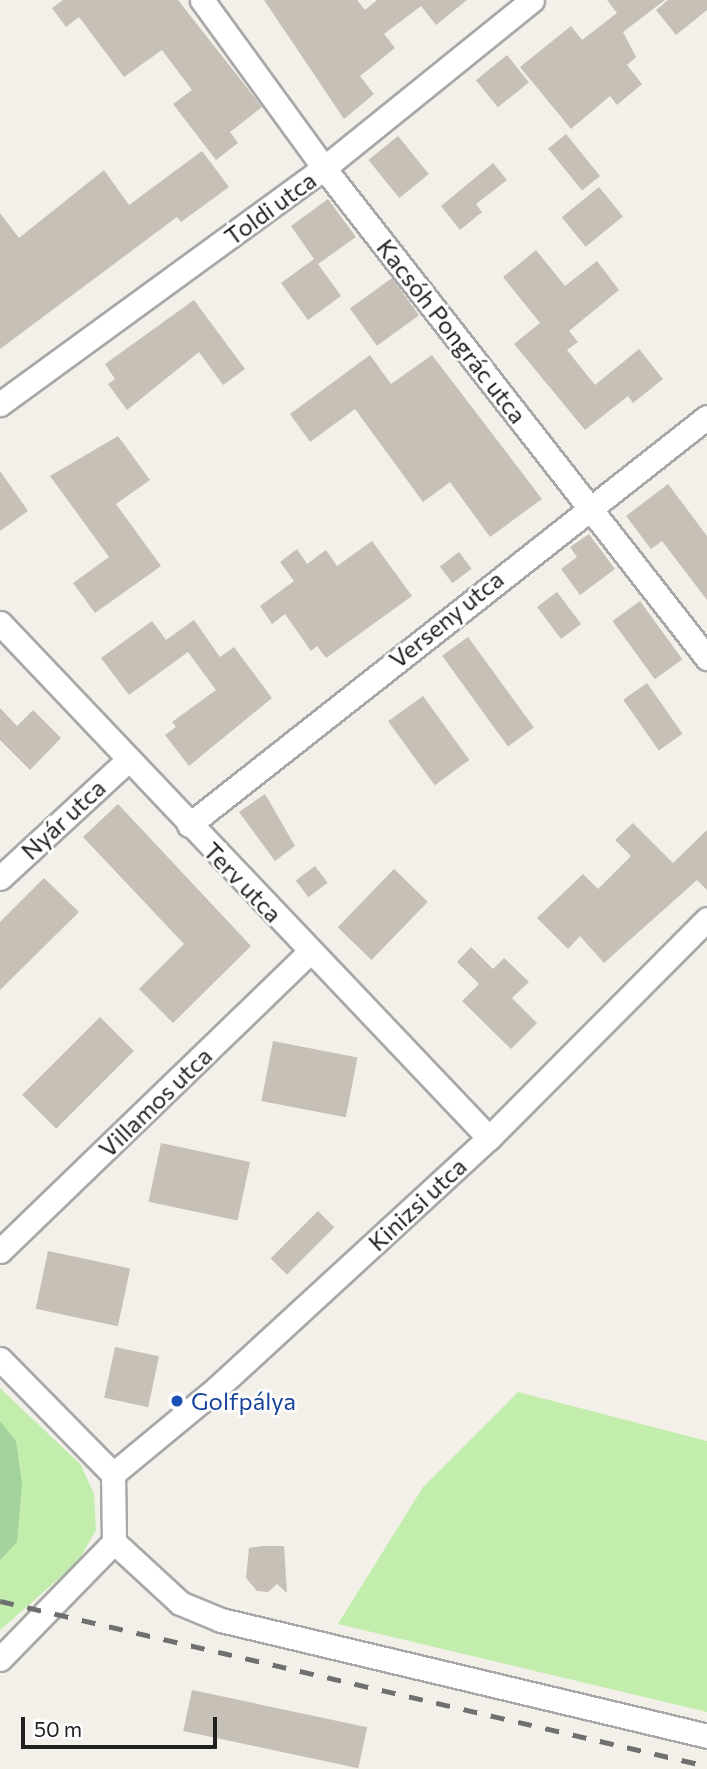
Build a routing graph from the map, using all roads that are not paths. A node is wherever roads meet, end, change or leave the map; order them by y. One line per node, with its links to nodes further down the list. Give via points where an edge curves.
1 (202, 0): 3 (street, Kacsóh Pongrác utca)
2 (532, 0): 3 (street, Toldi utca)
3 (324, 168): 4 (street, Toldi utca); 6 (street, Kacsóh Pongrác utca)
4 (0, 404)
5 (707, 418): 6 (street, Verseny utca)
6 (589, 506): 8 (street, Kacsóh Pongrác utca); 10 (street, Verseny utca)
7 (0, 623): 9 (street, Terv utca)
8 (707, 658)
9 (127, 761): 10 (street, Terv utca); 11 (street, Nyár utca)
10 (189, 825): 13 (street, Terv utca)
11 (0, 878)
12 (707, 919): 14 (street, Kinizsi utca)
13 (310, 952): 14 (street, Terv utca); 15 (street, Villamos utca)
14 (489, 1138): 17 (street, Kinizsi utca, via 218,1387)
15 (0, 1251)
16 (0, 1359): 17 (street)
17 (113, 1474): 18 (street)
18 (114, 1542): 19 (street); 20 (street, via 180,1603 221,1620)
19 (0, 1659)
20 (707, 1736)

